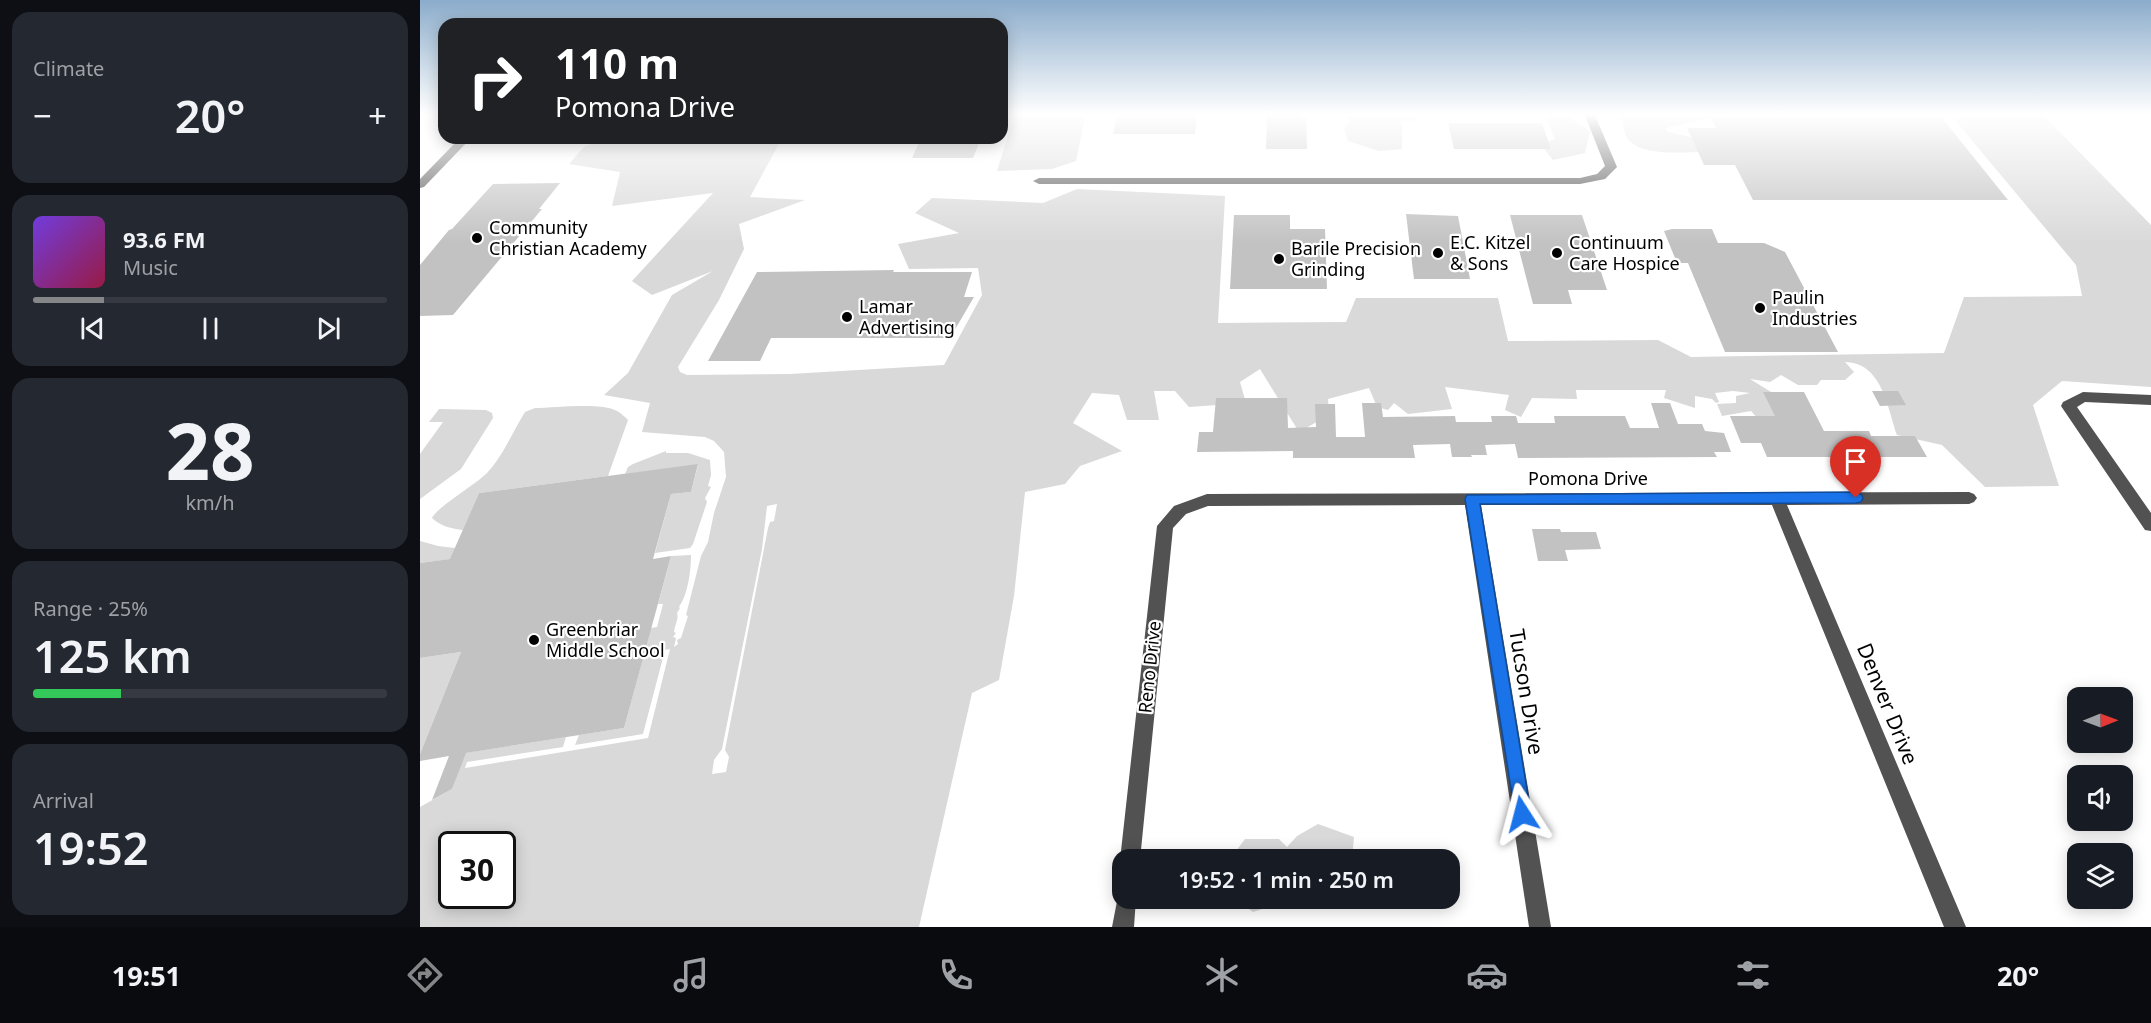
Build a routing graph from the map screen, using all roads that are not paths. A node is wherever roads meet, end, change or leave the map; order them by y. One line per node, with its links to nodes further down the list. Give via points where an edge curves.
1 (448, 156): 4 (street)
2 (1607, 156): 3 (street, via 1611,167 1601,177 1580,181)
3 (1039, 182)
4 (420, 185)
5 (2151, 400): 10 (street, via 2083,397 2068,406)
6 (1777, 498): 7 (street, Pomona Drive); 8 (street, Pomona Drive); 15 (street, Denver Drive)
7 (1969, 498)
8 (1472, 499): 9 (street, Pomona Drive); 14 (street, Tucson Drive)
9 (1208, 500): 11 (street, Reno Drive, via 1180,510 1165,526)
10 (2151, 525)
11 (1131, 849)
12 (1125, 909): 13 (street)
13 (1123, 927)
14 (1540, 927)
15 (1955, 927)

